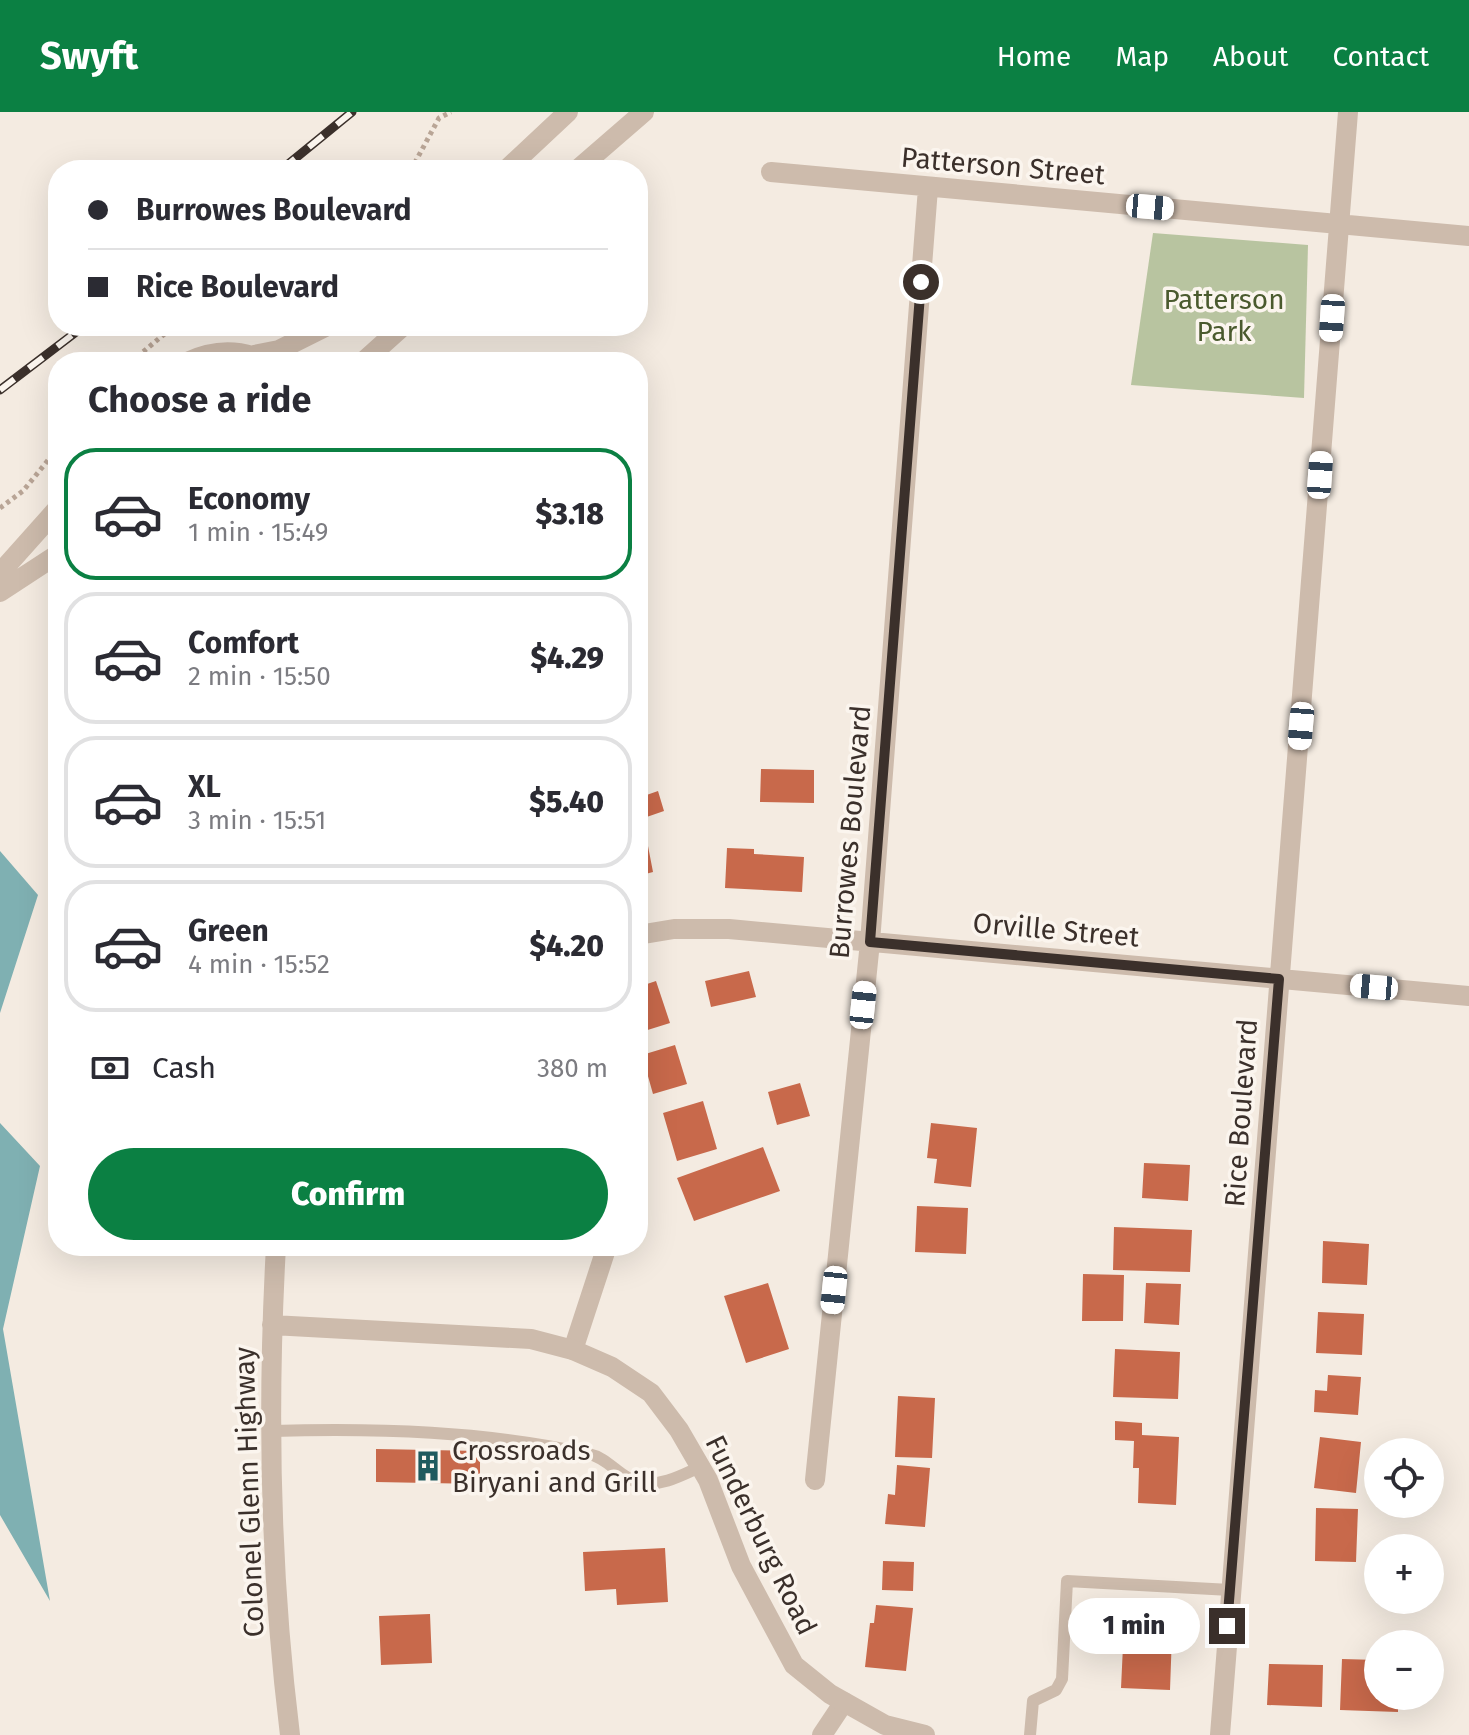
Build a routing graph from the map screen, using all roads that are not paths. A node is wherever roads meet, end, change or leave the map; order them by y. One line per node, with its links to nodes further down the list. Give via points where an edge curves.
1 (568, 112): 4 (street)
2 (644, 112): 5 (street)
3 (1348, 112): 8 (street, Rice Boulevard)
4 (517, 160)
5 (589, 160)
6 (771, 172): 7 (street, Patterson Street)
7 (928, 188): 8 (street, Patterson Street); 19 (street, Burrowes Boulevard)
8 (1339, 224): 9 (street, Patterson Street); 20 (street, Rice Boulevard)
9 (1469, 236)
10 (307, 336): 12 (street)
11 (392, 336): 13 (street)
12 (275, 352)
13 (374, 352)
14 (48, 519): 16 (street)
15 (48, 561): 17 (street)
16 (0, 573)
17 (0, 592)
18 (648, 933): 19 (street, Orville Street, via 729,929)
19 (870, 942): 20 (street, Orville Street); 28 (street, Burrowes Boulevard)
20 (1279, 979): 21 (street, Orville Street); 29 (street, Rice Boulevard)
21 (1469, 996)
22 (275, 1256): 24 (street, Colonel Glenn Highway)
23 (604, 1256): 25 (street)
24 (272, 1325): 25 (street, Funderburg Road, via 531,1339); 26 (street, Colonel Glenn Highway)
25 (573, 1350): 27 (street, Funderburg Road, via 651,1393)
26 (272, 1431): 27 (lane, via 396,1430 500,1439 594,1455 640,1483 659,1484); 31 (street, Colonel Glenn Highway, via 274,1551)
27 (700, 1467): 30 (street, Funderburg Road, via 741,1566 794,1665)
28 (815, 1480)
29 (1230, 1590): 34 (lane, via 1067,1581 1062,1679 1056,1690 1033,1701); 35 (street, Rice Boulevard)
30 (844, 1702): 32 (street); 33 (street, Funderburg Road, via 885,1725)
31 (290, 1735)
32 (822, 1735)
33 (925, 1735)
34 (1030, 1735)
35 (1220, 1735)

